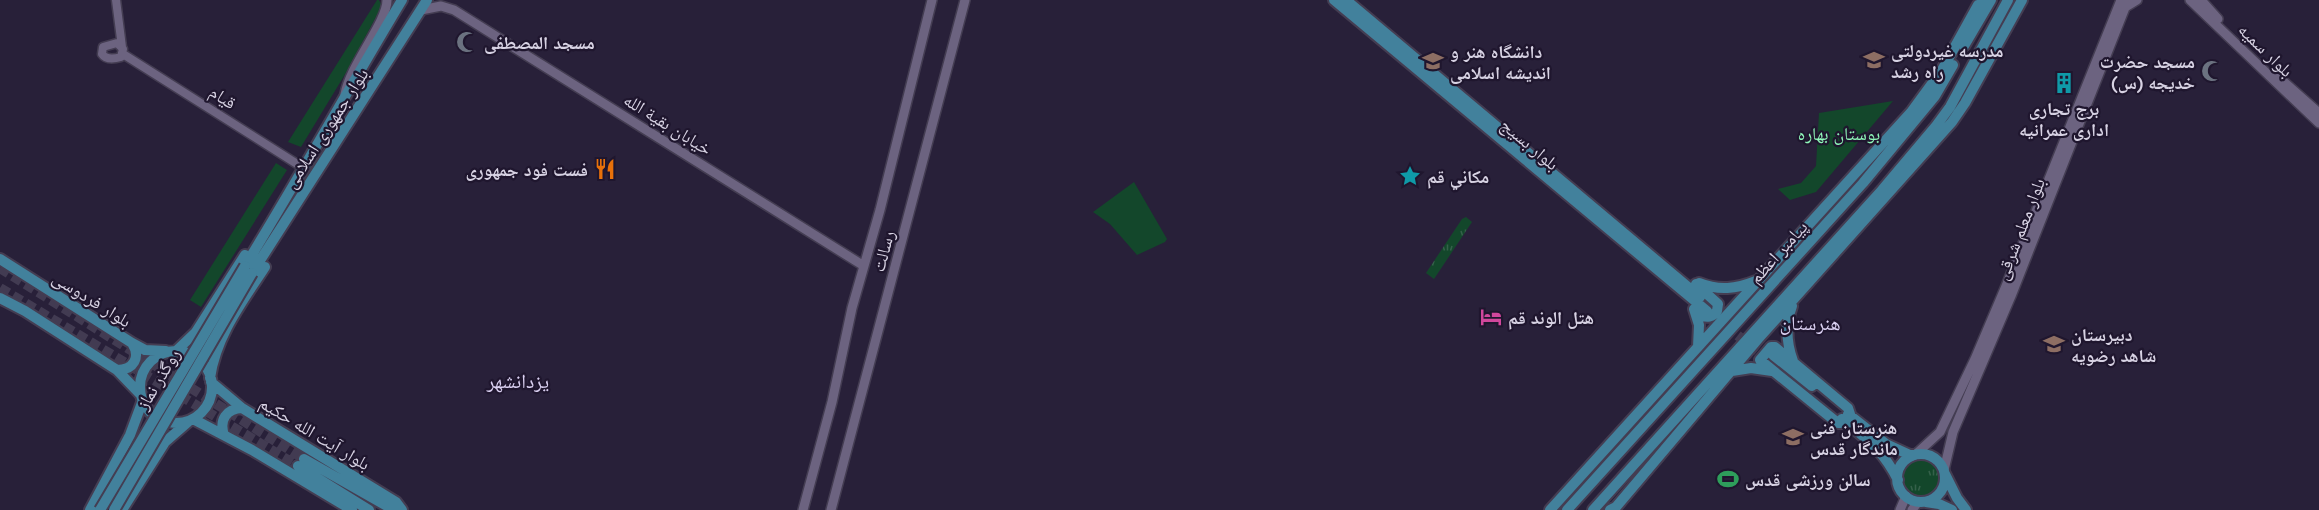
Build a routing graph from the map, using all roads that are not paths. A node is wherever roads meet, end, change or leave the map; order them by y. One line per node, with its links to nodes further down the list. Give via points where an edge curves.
1 (116, 0): 17 (street)
2 (387, 0): 20 (main road, via 351,73)
3 (402, 0): 20 (main road, بلوار جمهوری اسلامی)
4 (446, 0): 16 (main road, خیابان بقیة الله)
5 (932, 0): 32 (main road, رسالت)
6 (965, 0): 75 (main road, رسالت)
7 (1334, 0): 30 (main road, بلوار بسیج)
8 (1346, 0): 30 (main road, بلوار بسیج)
9 (2008, 0): 24 (main road, پیامبر اعظم, via 1950,107)
10 (2022, 0): 37 (main road, via 1952,122)
11 (2137, 0): 14 (main road)
12 (2193, 1): 21 (main road, بلوار سمیه); 22 (main road, بلوار سمیه)
13 (1990, 2): 23 (main road, پیامبر اعظم, via 1935,96); 35 (main road, via 1978,5 1942,70 1917,104)
14 (2124, 3): 59 (main road, بلوار معلم شرقی, via 1975,359 1940,432); 60 (main road, بلوار معلم شرقی, via 2011,296 1957,422)
15 (424, 5): 16 (main road); 29 (main road, بلوار جمهوری اسلامی)
16 (454, 10): 32 (main road, خیابان بقیة الله)
17 (121, 25): 18 (street); 19 (street)
18 (112, 44): 19 (street, via 117,43); 19 (street, via 103,47 104,57 118,58)
19 (123, 50): 25 (street, قیام)
20 (345, 94): 25 (main road, بلوار جمهوری اسلامی)
21 (2319, 113)
22 (2319, 123)
23 (1898, 140): 24 (main road, via 1899,152); 26 (main road, پیامبر اعظم)
24 (1914, 152): 27 (main road, پیامبر اعظم)
25 (305, 169): 28 (main road, بلوار جمهوری اسلامی)
26 (1863, 183): 27 (main road, via 1882,173 1886,179); 66 (main road, پیامبر اعظم)
27 (1882, 190): 44 (main road, پیامبر اعظم)
28 (291, 192): 33 (main road, بلوار جمهوری اسلامی); 40 (main road, via 282,198)
29 (301, 198): 33 (main road, بلوار جمهوری اسلامی); 41 (main road, via 299,214)
30 (1633, 245): 34 (main road, via 1644,241); 38 (main road, via 1634,258); 39 (main road, بلوار بسیج)
31 (0, 259): 42 (main road, بلوار فردوسی)
32 (864, 266): 74 (main road, رسالت)
33 (248, 270): 68 (main road, روگذر نماز, bridge); 69 (main road, روگذر نماز, bridge)
34 (1692, 280): 35 (main road, via 1722,289); 38 (main road, via 1715,300 1718,308 1709,317)
35 (1759, 280): 43 (main road)
36 (0, 298): 48 (main road)
37 (1795, 299): 44 (main road); 47 (main road, via 1786,335)
38 (1694, 308): 43 (main road, via 1699,325)
39 (1709, 309)
40 (196, 332): 41 (main road, via 206,343); 45 (main road)
41 (218, 342): 51 (main road)
42 (132, 343): 45 (main road, بلوار فردوسی, via 145,350); 48 (main road, via 135,362)
43 (1698, 346): 62 (main road)
44 (1745, 348): 49 (main road); 77 (main road, پیامبر اعظم)
45 (174, 352): 51 (main road, via 196,358); 52 (main road, via 163,354 147,366 140,385)
46 (1771, 358): 55 (main road)
47 (1793, 361): 50 (main road, via 1771,347 1760,360); 55 (main road, via 1848,408)
48 (117, 370): 52 (main road)
49 (1731, 371): 50 (main road); 78 (main road)
50 (1773, 371): 55 (main road, via 1838,423)
51 (211, 380): 53 (main road, بلوار آیت الله حکیم); 54 (main road, via 209,401)
52 (142, 398): 54 (main road, via 150,412 166,422); 56 (main road)
53 (242, 408): 57 (main road, via 225,416); 65 (main road, بلوار آیت الله حکیم)
54 (192, 419): 57 (main road); 58 (main road)
55 (1849, 420): 59 (main road); 61 (main road, via 1880,449)
56 (130, 435): 58 (main road, via 150,429); 67 (main road)
57 (224, 435): 71 (main road)
58 (162, 446): 70 (main road)
59 (1913, 456): 60 (main road, via 1930,456); 61 (main road, via 1902,465)
60 (1944, 471): 64 (main road, via 1939,495); 81 (main road)
61 (1898, 480): 63 (main road)
62 (1575, 482): 66 (main road); 76 (main road)
63 (1906, 496): 64 (main road); 79 (main road)
64 (1918, 505): 80 (main road, via 1939,504)
65 (398, 507): 72 (main road, via 301,462); 73 (main road)
66 (1568, 509)
67 (90, 510)
68 (100, 510)
69 (114, 510)
70 (122, 510)
71 (352, 510)
72 (369, 510)
73 (414, 510)
74 (803, 510)
75 (831, 510)
76 (1550, 510)
77 (1593, 510)
78 (1610, 510)
79 (1900, 510)
80 (1952, 510)
81 (1966, 510)

